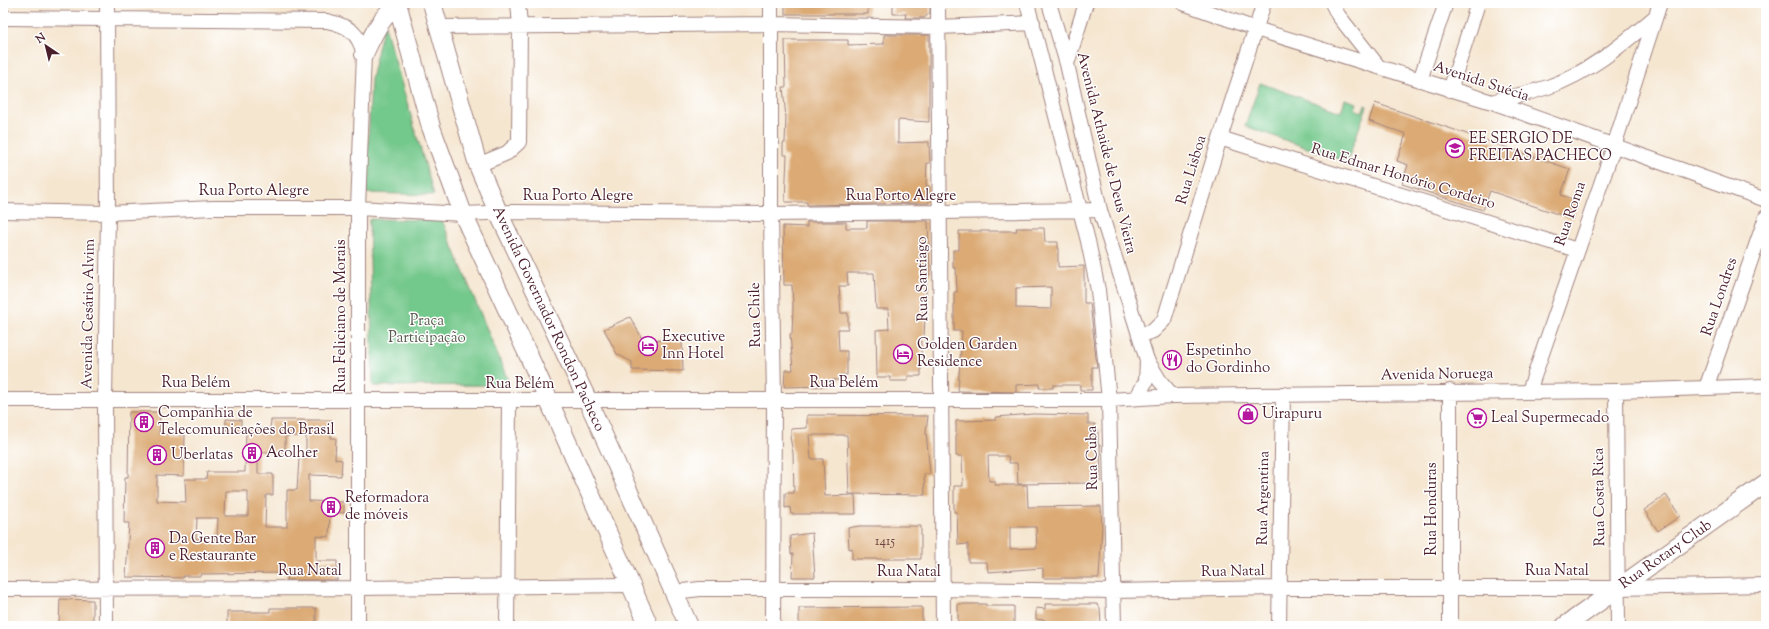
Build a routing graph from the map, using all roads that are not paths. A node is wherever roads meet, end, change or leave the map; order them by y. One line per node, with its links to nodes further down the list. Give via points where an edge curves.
1 (107, 3): 18 (street, Avenida Cesário Alvim)
2 (432, 3): 22 (main road, Avenida Governador Rondon Pacheco)
3 (518, 3): 21 (street)
4 (771, 3): 20 (street, Rua Chile)
5 (938, 3): 23 (street, Rua Santiago)
6 (1027, 3): 19 (street)
7 (1049, 3): 26 (street, Avenida Athaide de Deus Vieira)
8 (1086, 3): 26 (street)
9 (1183, 3): 24 (street, Avenida Suécia)
10 (1264, 3): 24 (street, Rua Lisboa)
11 (1332, 3): 27 (street, via 1338,15)
12 (1446, 3): 28 (street)
13 (1478, 3): 29 (street)
14 (1660, 3): 16 (street, Rua Roma)
15 (397, 4): 25 (main road, via 375,30); 42 (main road, via 431,127)
16 (1656, 16): 30 (street, via 1620,46 1587,68 1549,86); 32 (street, Rua Roma)
17 (3, 18): 18 (street)
18 (106, 19): 25 (street, via 327,21 344,25 353,32 361,42); 40 (street, Avenida Cesário Alvim)
19 (1033, 23): 23 (street); 39 (street)
20 (771, 24): 21 (street); 23 (street); 43 (street, Rua Chile)
21 (520, 25): 22 (street); 33 (street, via 519,142 507,153)
22 (437, 27): 33 (main road, Avenida Governador Rondon Pacheco)
23 (938, 27): 41 (street, Rua Santiago)
24 (1256, 29): 27 (street, Avenida Suécia); 31 (street, Rua Lisboa)
25 (364, 54): 35 (street, Rua Feliciano de Morais)
26 (1067, 64): 36 (street, Avenida Athaide de Deus Vieira)
27 (1378, 66): 28 (street, Avenida Suécia)
28 (1420, 80): 29 (street, Avenida Suécia)
29 (1450, 90): 30 (street, Avenida Suécia)
30 (1492, 102): 32 (street, Avenida Suécia)
31 (1220, 138): 45 (street, Rua Edmar Honório Cordeiro); 46 (street, Rua Lisboa, via 1164,320 1153,330)
32 (1614, 146): 34 (street, Avenida Suécia); 45 (street, Rua Roma)
33 (478, 165): 38 (main road, Avenida Governador Rondon Pacheco)
34 (1766, 200)
35 (358, 208): 40 (street, Rua Porto Alegre, via 213,208); 42 (street, Rua Porto Alegre); 58 (street, Rua Feliciano de Morais)
36 (1100, 210): 39 (street, Rua Porto Alegre); 46 (street, Avenida Athaide de Deus Vieira)
37 (3, 211): 40 (street, Rua Porto Alegre)
38 (498, 212): 42 (street, Rua Porto Alegre); 43 (street, Rua Porto Alegre); 64 (main road, Avenida Governador Rondon Pacheco)
39 (1080, 212): 41 (street, Rua Porto Alegre); 61 (street, Rua Cuba, via 1098,290)
40 (108, 213): 57 (street, Avenida Cesário Alvim)
41 (940, 213): 43 (street, Rua Porto Alegre); 60 (street, Rua Santiago)
42 (463, 214): 63 (main road)
43 (771, 214): 59 (street, Rua Chile)
44 (1766, 218): 49 (street, Rua Londres)
45 (1577, 250): 51 (street, Rua Roma)
46 (1140, 335): 47 (street, Avenida Athaide de Deus Vieira)
47 (1147, 360): 54 (street, Avenida Athaide de Deus Vieira); 55 (street, via 1146,381)
48 (1766, 386): 49 (street, Avenida Noruega)
49 (1706, 388): 52 (street, Avenida Noruega)
50 (1450, 391): 51 (street, Avenida Noruega); 53 (street, Avenida Noruega); 72 (street, Rua Honduras)
51 (1529, 391): 52 (street, Avenida Noruega)
52 (1616, 391): 73 (street, Rua Costa Rica)
53 (1282, 394): 54 (street, Avenida Noruega); 71 (street, Rua Argentina)
54 (1173, 396): 55 (street, Avenida Noruega)
55 (1136, 398): 61 (street, Avenida Noruega)
56 (3, 400): 57 (street, Rua Belém)
57 (105, 400): 58 (street, Rua Belém); 74 (street, Avenida Cesário Alvim)
58 (358, 400): 62 (street, Rua Belém); 70 (street, Rua Feliciano de Morais)
59 (774, 400): 60 (street, Rua Belém); 64 (street, Rua Belém, via 611,398); 76 (street, Rua Chile)
60 (942, 400): 61 (street, Rua Belém); 75 (street, Rua Santiago)
61 (1109, 400): 77 (street, Rua Cuba)
62 (509, 401): 63 (street, Rua Belém); 68 (street)
63 (549, 401): 64 (street, Rua Belém); 66 (main road)
64 (588, 401): 78 (main road, Avenida Governador Rondon Pacheco)
65 (1766, 483): 73 (main road, Rua Rotary Club)
66 (624, 585): 68 (street, Rua Natal); 82 (main road)
67 (1766, 585): 73 (street, Rua Natal)
68 (506, 586): 70 (street, Rua Natal); 81 (street)
69 (3, 588): 74 (street, Rua Natal)
70 (358, 588): 74 (street, Rua Natal); 80 (street, Rua Feliciano de Morais)
71 (1280, 588): 72 (street, Rua Natal); 77 (street, Rua Natal); 87 (street, Rua Argentina)
72 (1449, 588): 73 (street, Rua Natal); 88 (street, Rua Honduras)
73 (1618, 588): 89 (main road, Rua Rotary Club); 90 (street, Rua Costa Rica)
74 (107, 589): 79 (street, Avenida Cesário Alvim)
75 (943, 589): 76 (street, Rua Natal); 77 (street, Rua Natal); 85 (street, Rua Santiago)
76 (773, 590): 78 (street, Rua Natal, via 700,589); 84 (street, Rua Chile)
77 (1113, 591): 86 (street, Rua Cuba)
78 (674, 592): 83 (main road, Avenida Governador Rondon Pacheco)
79 (106, 626)
80 (358, 626)
81 (507, 626)
82 (649, 626)
83 (689, 626)
84 (773, 626)
85 (943, 626)
86 (1114, 626)
87 (1279, 626)
88 (1450, 626)
89 (1565, 626)
90 (1618, 626)

